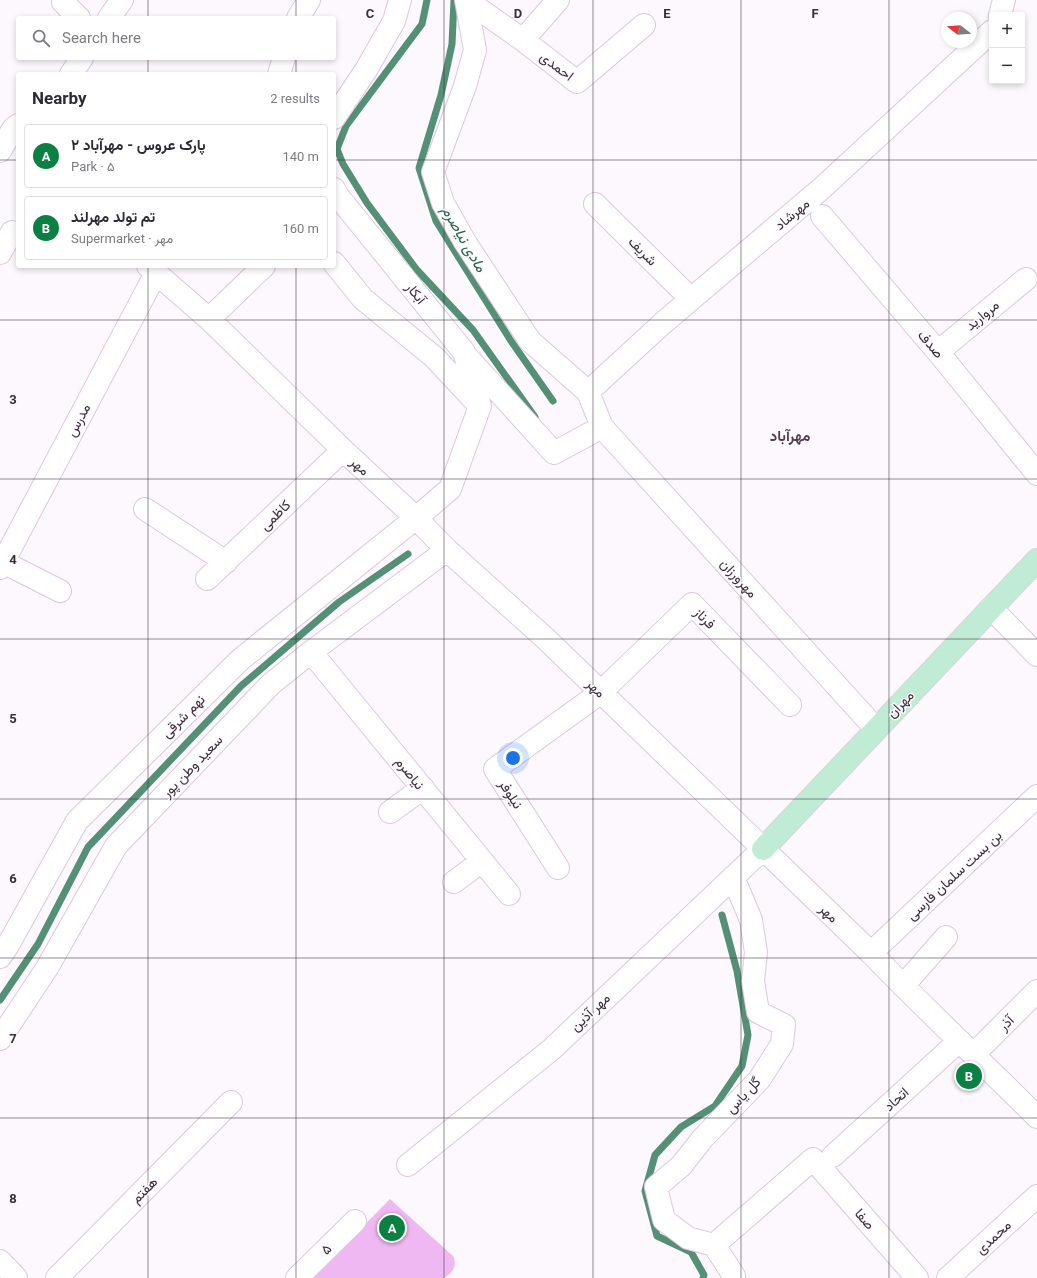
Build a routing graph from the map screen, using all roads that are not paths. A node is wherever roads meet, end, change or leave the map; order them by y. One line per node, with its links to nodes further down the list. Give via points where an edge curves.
1 (122, 0): 10 (street)
2 (309, 0): 11 (street)
3 (400, 0): 19 (street, via 394,21)
4 (466, 0): 14 (street, احمدی); 37 (street, via 475,50 465,86 432,172 444,203 465,242 530,341)
5 (558, 0): 14 (street)
6 (1004, 0): 8 (street)
7 (63, 2): 9 (street)
8 (1001, 12)
9 (76, 16)
10 (110, 16)
11 (299, 16)
12 (644, 25): 14 (street, احمدی, via 577,82)
13 (989, 35): 33 (street, مهرشاد, via 821,189)
14 (523, 40)
15 (81, 60): 17 (street)
16 (283, 60): 18 (street)
17 (72, 72)
18 (280, 72)
19 (336, 115)
20 (16, 127): 21 (street)
21 (0, 151)
22 (16, 156): 23 (street)
23 (0, 160)
24 (336, 195): 35 (street, آبکار)
25 (595, 204): 33 (street, شریف)
26 (822, 216): 36 (street, صدف)
27 (10, 230): 28 (street)
28 (0, 253)
29 (336, 265): 38 (street, via 363,299 434,357)
30 (262, 268): 34 (street)
31 (152, 270): 34 (street, مهر); 47 (street, مدرس)
32 (1026, 279): 36 (street, مروارید)
33 (691, 299): 37 (street, مهرشاد)
34 (209, 319): 40 (street, مهر)
35 (464, 352): 38 (street, آبکار); 39 (street, via 554,453)
36 (938, 352): 41 (street, صدف)
37 (588, 392): 39 (street)
38 (480, 406): 43 (street, via 450,489)
39 (602, 427): 55 (street, مهرورزان)
40 (343, 450): 43 (street, مهر); 46 (street, کاظمی)
41 (1037, 474)
42 (145, 509): 46 (street)
43 (416, 518): 44 (street, مهر); 66 (street, نهم شرقی, via 241,658 77,820)
44 (447, 550): 51 (street, سعید وطن پور); 53 (street, مهر, via 546,639)
45 (1037, 560): 50 (main road, مهران)
46 (226, 562): 48 (street, کاظمی)
47 (2, 565): 49 (street)
48 (207, 580)
49 (60, 591)
50 (991, 608): 52 (street); 55 (main road, مهران)
51 (311, 652): 56 (street, نیاصرم); 70 (street, سعید وطن پور, via 271,684 116,846 47,968)
52 (1037, 655)
53 (600, 693): 54 (street, فرناز, via 692,604); 59 (street, مهر); 61 (street, نیلوفر, via 495,769)
54 (790, 705)
55 (876, 729): 59 (main road, مهران)
56 (423, 788): 58 (street); 60 (street, نیاصرم)
57 (1037, 796): 67 (street, بن بست سلمان فارسی)
58 (390, 812)
59 (763, 849): 62 (street, مهر آذین); 67 (street, مهر)
60 (482, 861): 63 (street); 64 (street, نیاصرم)
61 (558, 868)
62 (733, 877): 75 (street, مهر آذین, via 552,1048); 78 (street, گل یاس, via 751,920 756,952 753,981 758,1012 784,1025 782,1044 758,1080 703,1138 681,1166 656,1187 664,1220 688,1238)
63 (454, 882)
64 (509, 894)
65 (946, 937): 68 (street)
66 (2, 949)
67 (871, 953): 68 (street, مهر)
68 (903, 986): 71 (street, مهر)
69 (1037, 991): 71 (street, آذر)
70 (0, 1039)
71 (967, 1048): 73 (street, مهر); 74 (street, اتحاد)
72 (231, 1102): 82 (street, هفتم)
73 (1037, 1117)
74 (823, 1158): 78 (street, اتحاد); 84 (street, صفا)
75 (408, 1165)
76 (1037, 1196): 85 (street, محمدی)
77 (355, 1221): 83 (street, ۵)
78 (714, 1245): 80 (street)
79 (0, 1261): 81 (street)
80 (732, 1277)
81 (16, 1278)
82 (57, 1278)
83 (297, 1278)
84 (917, 1278)
85 (948, 1278)

